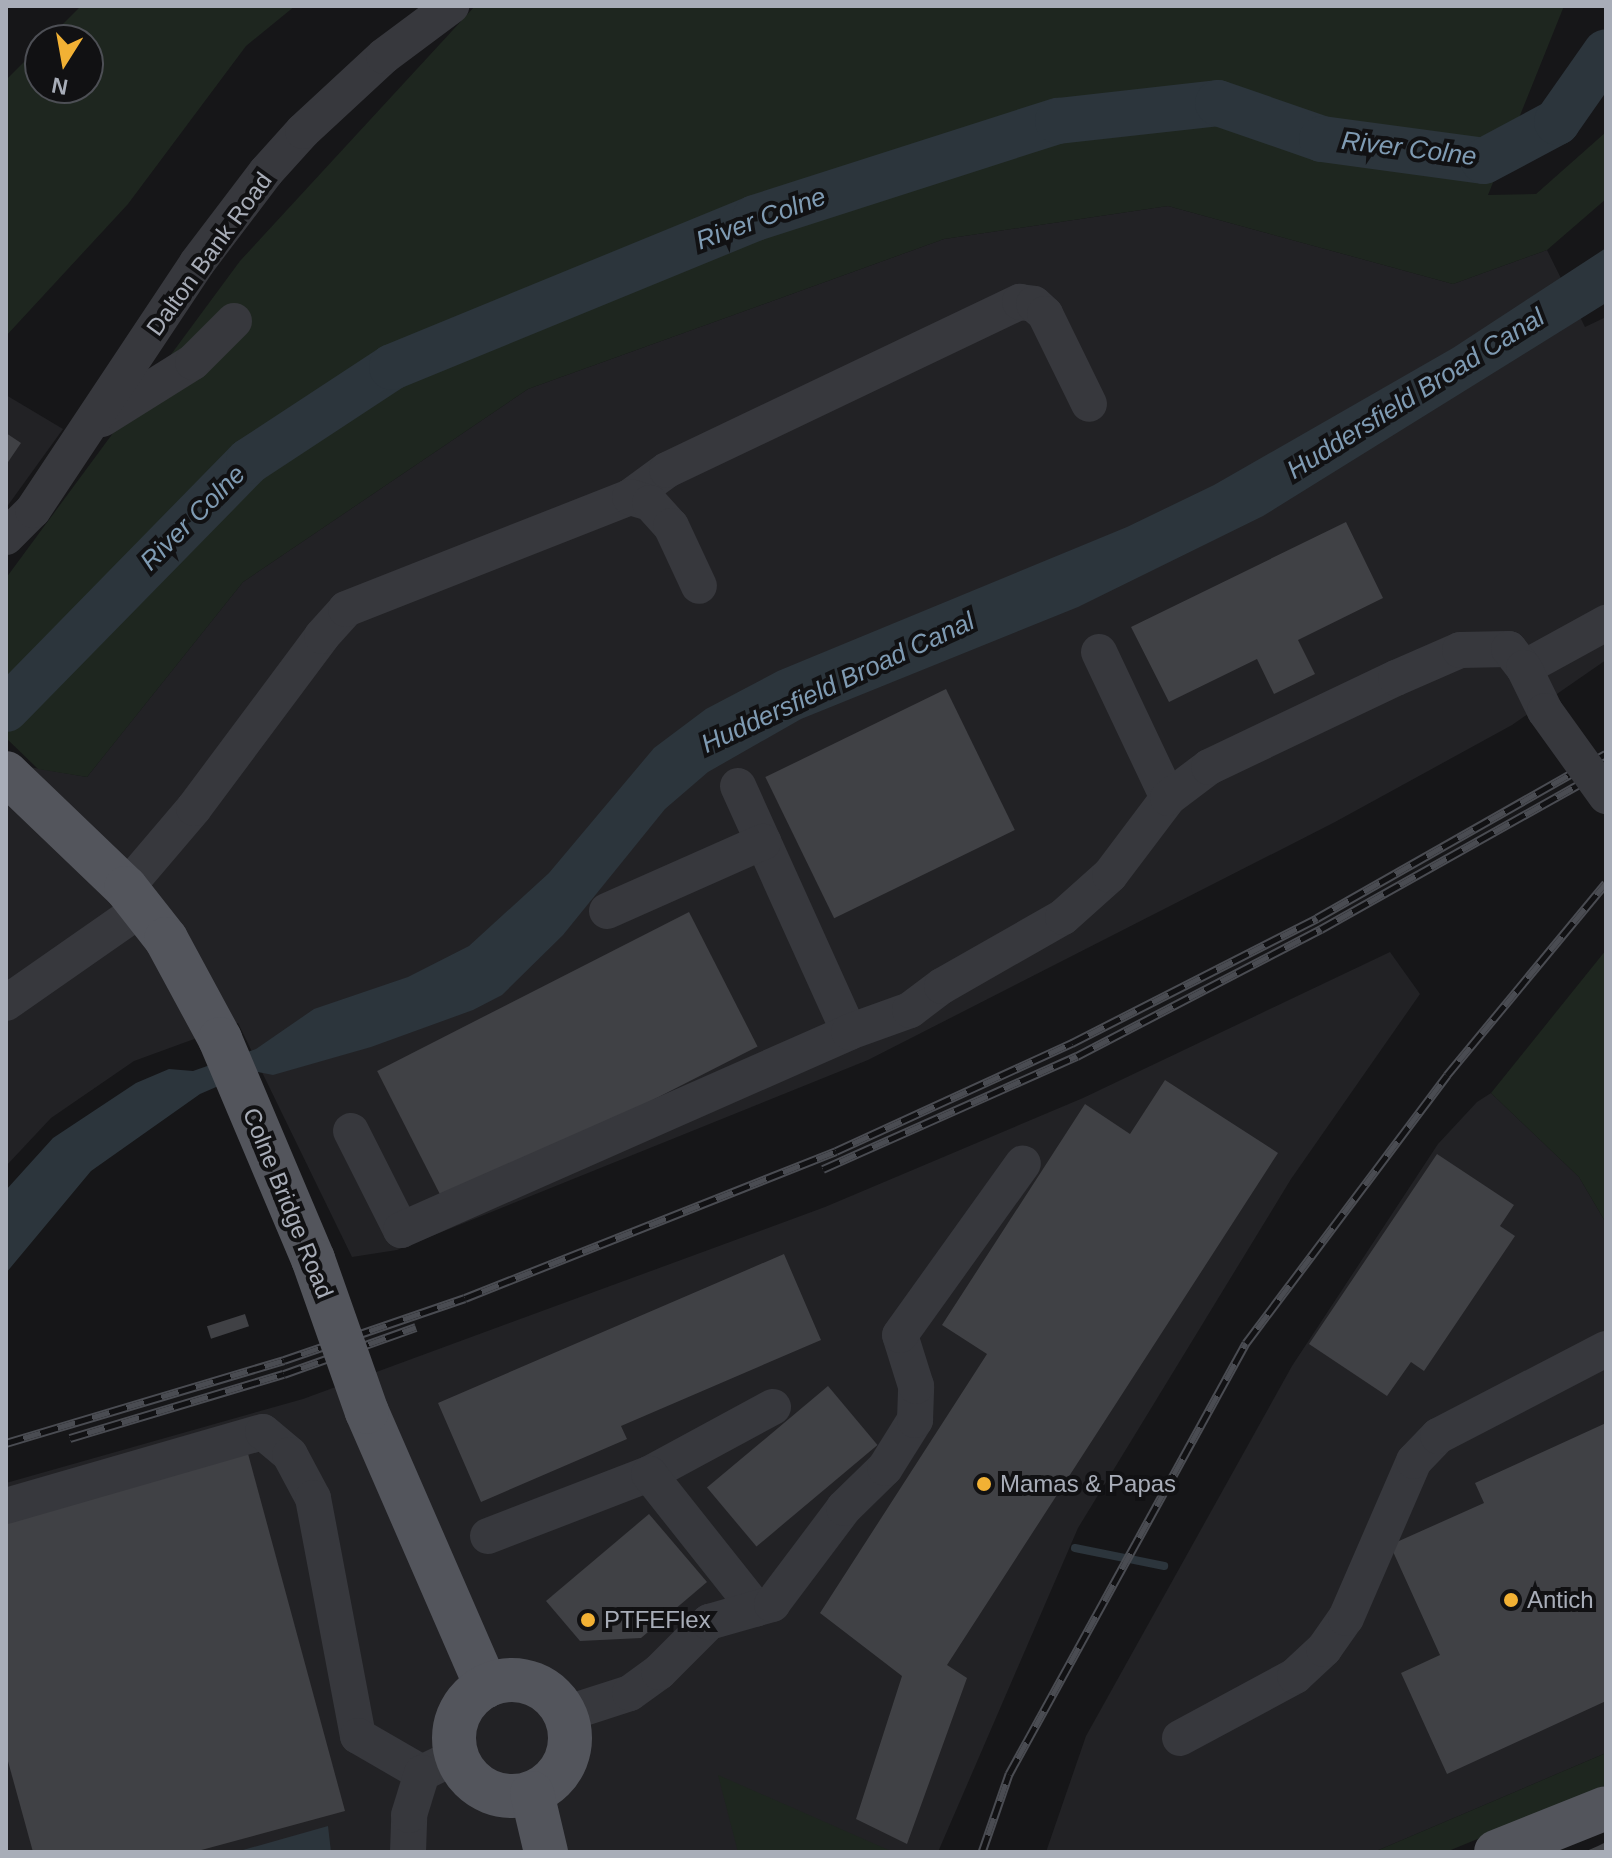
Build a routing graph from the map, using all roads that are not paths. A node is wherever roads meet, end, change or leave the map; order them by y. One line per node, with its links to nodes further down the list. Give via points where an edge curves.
1 (451, 6): 4 (street, Dalton Bank Road, via 384,56 266,172 197,263)
2 (234, 321): 4 (street, via 193,362)
3 (1089, 404): 5 (street, via 1045,314 1034,304 1020,302 667,470)
4 (91, 427): 6 (street, Dalton Bank Road, via 33,510)
5 (630, 497): 7 (street, via 650,503 671,526); 16 (street, via 346,609 194,808)
6 (6, 537)
7 (699, 586)
8 (1606, 623): 10 (street)
9 (1099, 652): 14 (street)
10 (1524, 668): 13 (street, bridge, via 1545,711); 14 (street, via 1509,649 1460,650 1209,767)
11 (17, 782): 16 (main road, Colne Bridge Road)
12 (738, 786): 15 (street)
13 (1606, 796)
14 (1168, 798): 19 (street, via 1110,875 1063,917 910,1010)
15 (763, 842): 17 (street); 19 (street)
16 (134, 898): 18 (street); 28 (main road, Colne Bridge Road, bridge, via 166,939 208,1015 255,1117 367,1412)
17 (607, 911)
18 (6, 1003)
19 (849, 1032): 20 (street, via 401,1230)
20 (351, 1131)
21 (1023, 1163): 27 (street, via 900,1335 916,1386 915,1420 885,1468 844,1508 772,1604)
22 (1606, 1349): 30 (street, via 1438,1436 1414,1461 1346,1618 1324,1649 1295,1676)
23 (773, 1407): 24 (street)
24 (649, 1474): 26 (street); 27 (street)
25 (6, 1506): 31 (street, via 263,1432 290,1455 313,1498 358,1736)
26 (488, 1536)
27 (756, 1609): 29 (street, via 709,1622 630,1693)
28 (486, 1686): 29 (main road, via 504,1680 540,1687); 31 (main road, via 462,1708 454,1740)
29 (565, 1714): 32 (main road, via 570,1731 563,1766)
30 (1180, 1738)
31 (439, 1764): 32 (main road, via 466,1773 480,1787 499,1794); 34 (street, via 409,1815)
32 (532, 1793): 35 (main road)
33 (1606, 1808): 36 (main road)
34 (408, 1852)
35 (546, 1852)
36 (1496, 1852)

